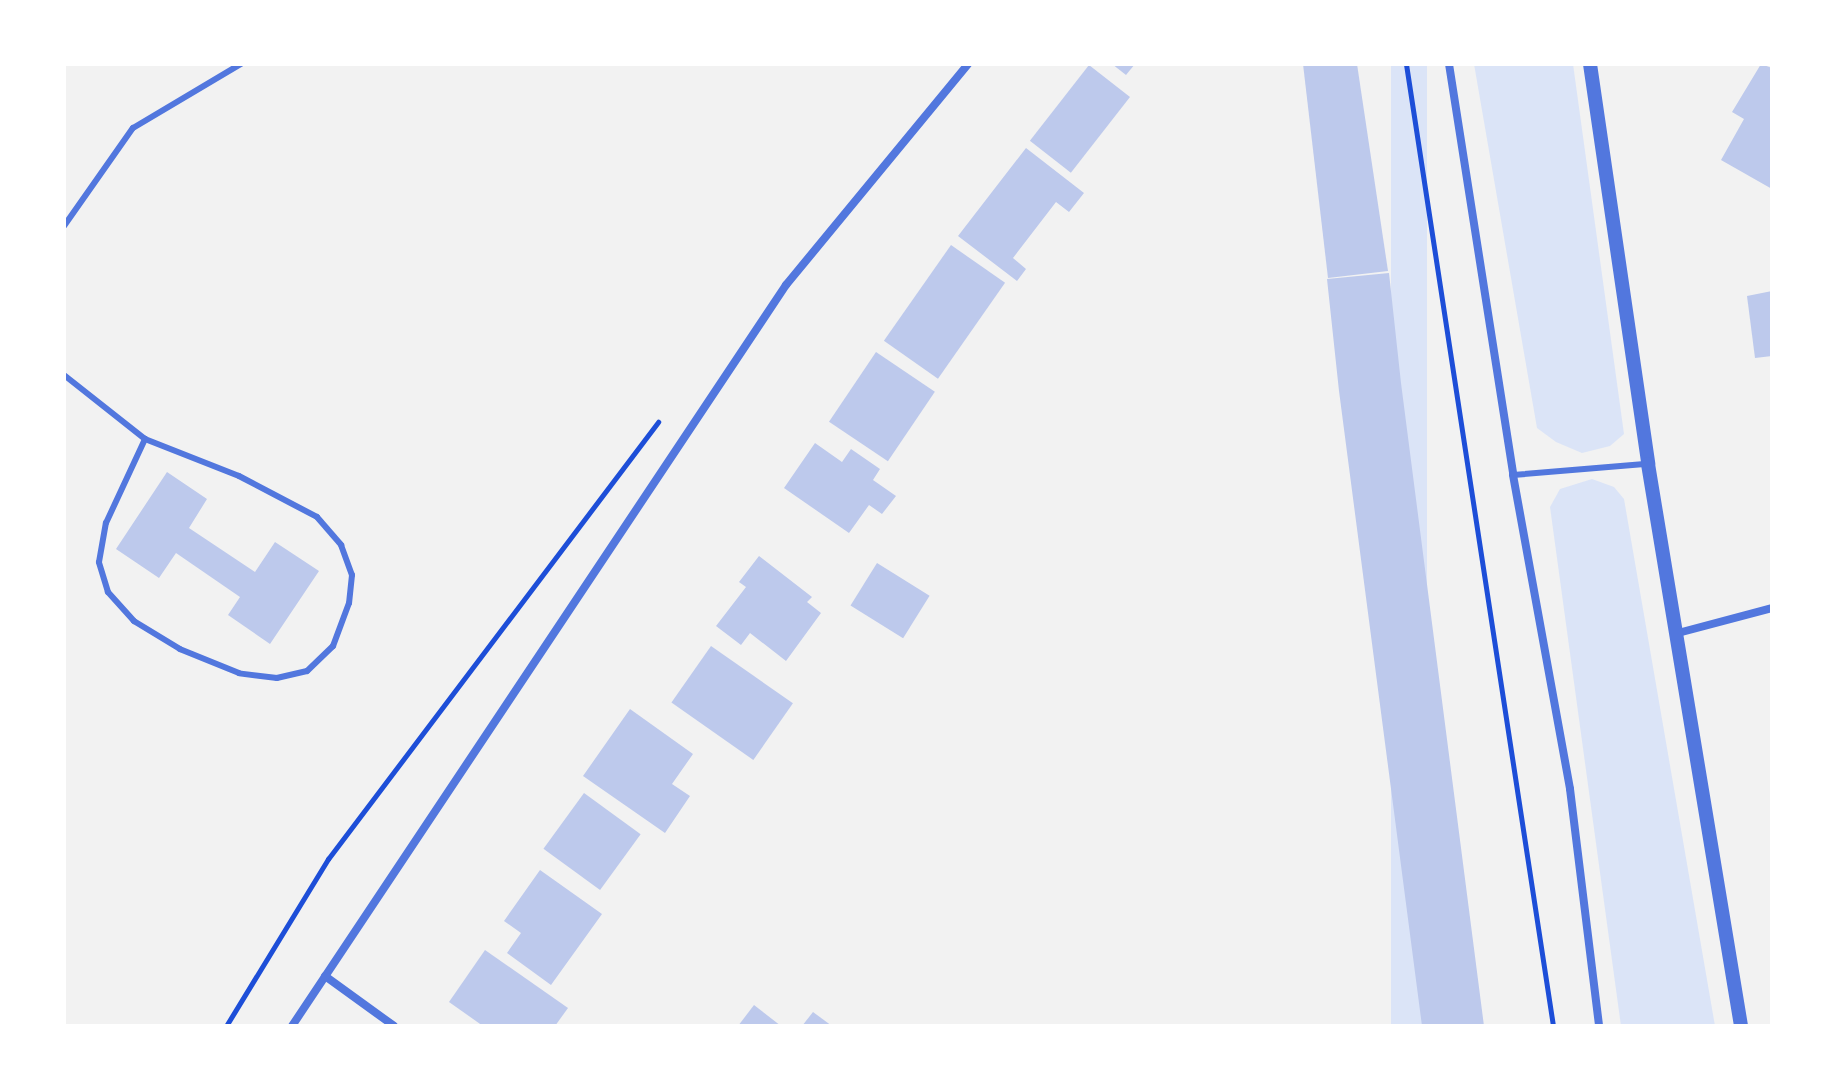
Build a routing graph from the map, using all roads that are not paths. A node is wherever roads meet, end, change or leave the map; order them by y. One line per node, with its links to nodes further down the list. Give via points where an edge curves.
1 (241, 64): 5 (lane, via 133,128)
2 (968, 64): 12 (street, via 786,285)
3 (1449, 64): 9 (street)
4 (1590, 64): 8 (street)
5 (64, 226)
6 (64, 375): 7 (lane)
7 (145, 439): 7 (lane, via 239,476 317,517 341,545 352,575 349,603 333,646 307,671 277,678 239,673 134,621 108,592 99,562 106,523)
8 (1648, 464): 9 (lane); 11 (street)
9 (1513, 475): 15 (street, via 1570,789)
10 (1772, 608): 11 (street)
11 (1678, 633): 16 (street)
12 (325, 976): 13 (street); 14 (street)
13 (292, 1026)
14 (394, 1026)
15 (1599, 1026)
16 (1741, 1026)

